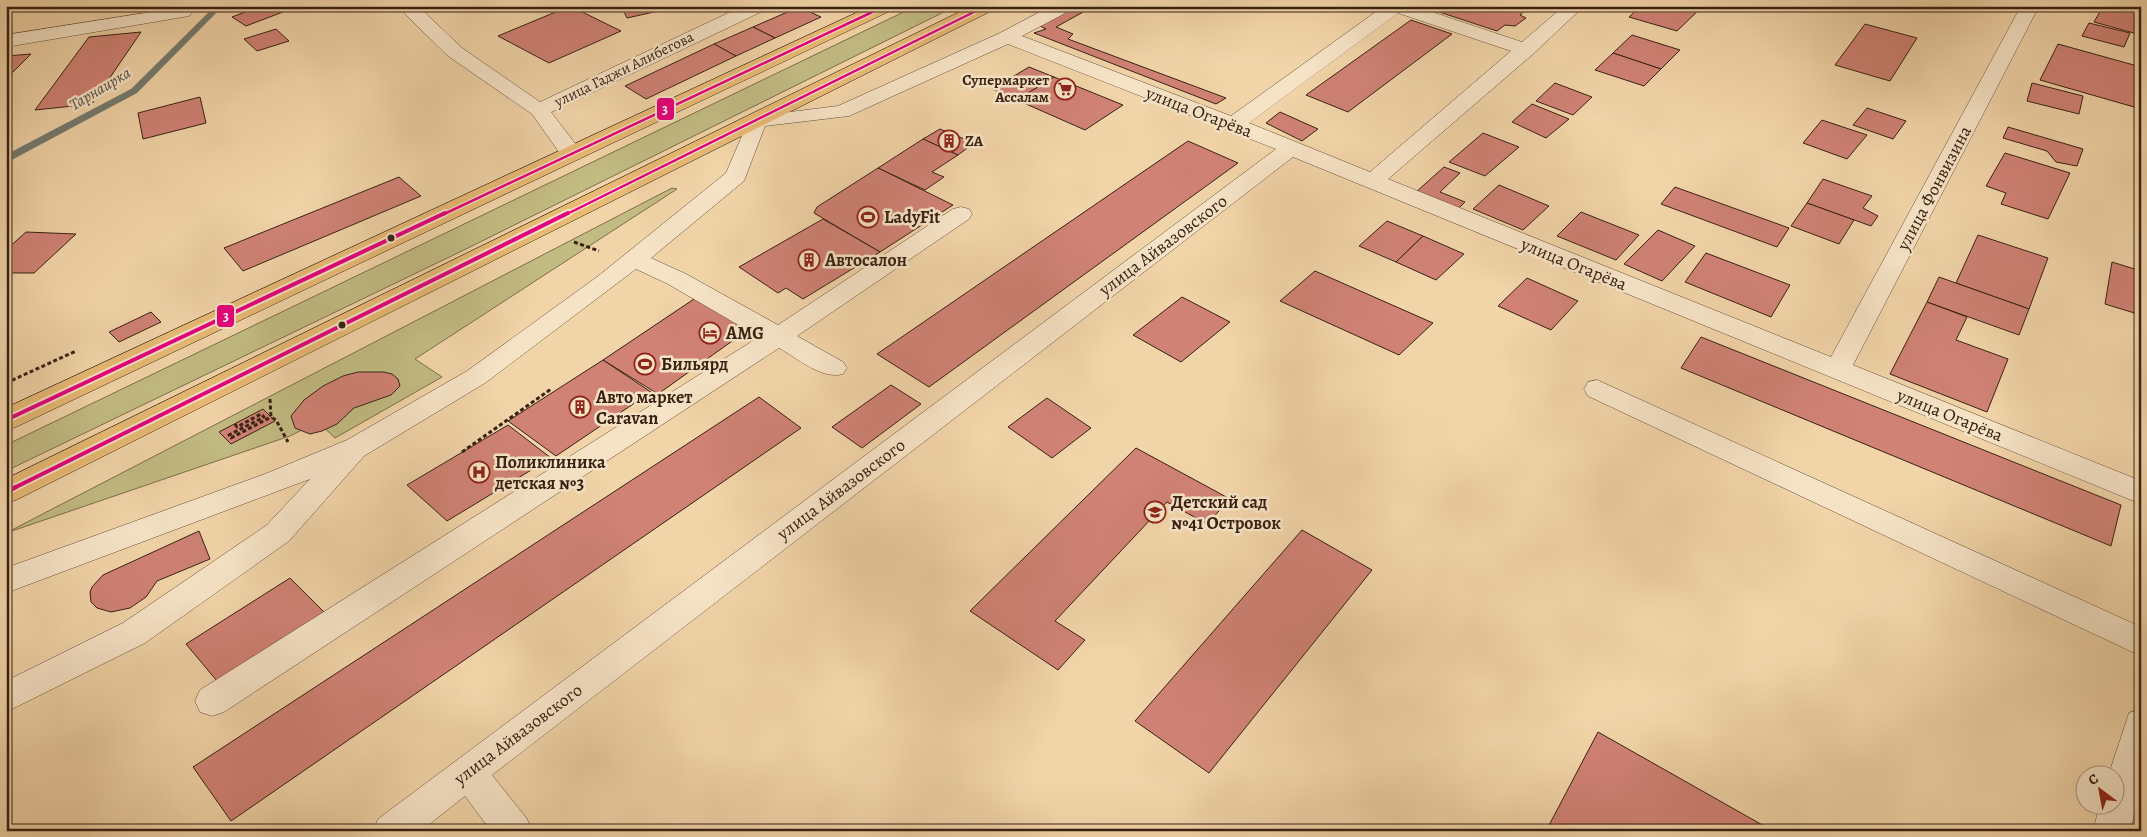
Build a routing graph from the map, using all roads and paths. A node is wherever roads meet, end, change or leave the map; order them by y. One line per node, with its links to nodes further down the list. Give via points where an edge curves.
1 (412, 6): 13 (street, via 410,9 455,52)
2 (759, 6): 13 (street, улица Гаджи Алибегова, via 706,21)
3 (886, 6): 17 (main road)
4 (987, 6): 14 (main road)
5 (1064, 6): 10 (street)
6 (1396, 6): 12 (street); 15 (street)
7 (1575, 6): 12 (street)
8 (2030, 6): 24 (street, улица Фонвизина)
9 (183, 12): 11 (street)
10 (1007, 37): 14 (street, via 842,112); 15 (street, улица Огарёва)
11 (6, 41)
12 (1526, 50): 18 (street)
13 (539, 110): 17 (street, улица Гаджи Алибегова, via 555,130)
14 (756, 121): 20 (street, via 736,176); 35 (main road)
15 (1233, 125): 16 (street, улица Огарёва)
16 (1291, 148): 18 (street, улица Огарёва); 42 (street, улица Айвазовского)
17 (582, 149): 30 (main road)
18 (1372, 182): 24 (street, улица Огарёва)
19 (961, 214): 21 (street)
20 (634, 259): 21 (street, via 677,279); 32 (street, via 476,377)
21 (779, 336): 23 (street); 40 (street)
22 (77, 350): 25 (path)
23 (834, 368)
24 (1837, 370): 36 (street, улица Огарёва)
25 (6, 383)
26 (551, 389): 33 (path)
27 (1597, 390): 38 (street)
28 (270, 398): 29 (path)
29 (272, 417): 31 (path, via 231,438 229,435 264,417 261,414 238,427); 34 (path)
30 (6, 420)
31 (235, 424)
32 (356, 447): 34 (street); 39 (street, via 278,533 134,633)
33 (462, 452)
34 (304, 470): 37 (street)
35 (6, 492)
36 (2141, 493)
37 (6, 581)
38 (2141, 642)
39 (6, 697)
40 (212, 701)
41 (2141, 724): 45 (street)
42 (468, 772): 43 (street, улица Айвазовского); 44 (street)
43 (391, 831)
44 (514, 831)
45 (2111, 831)

